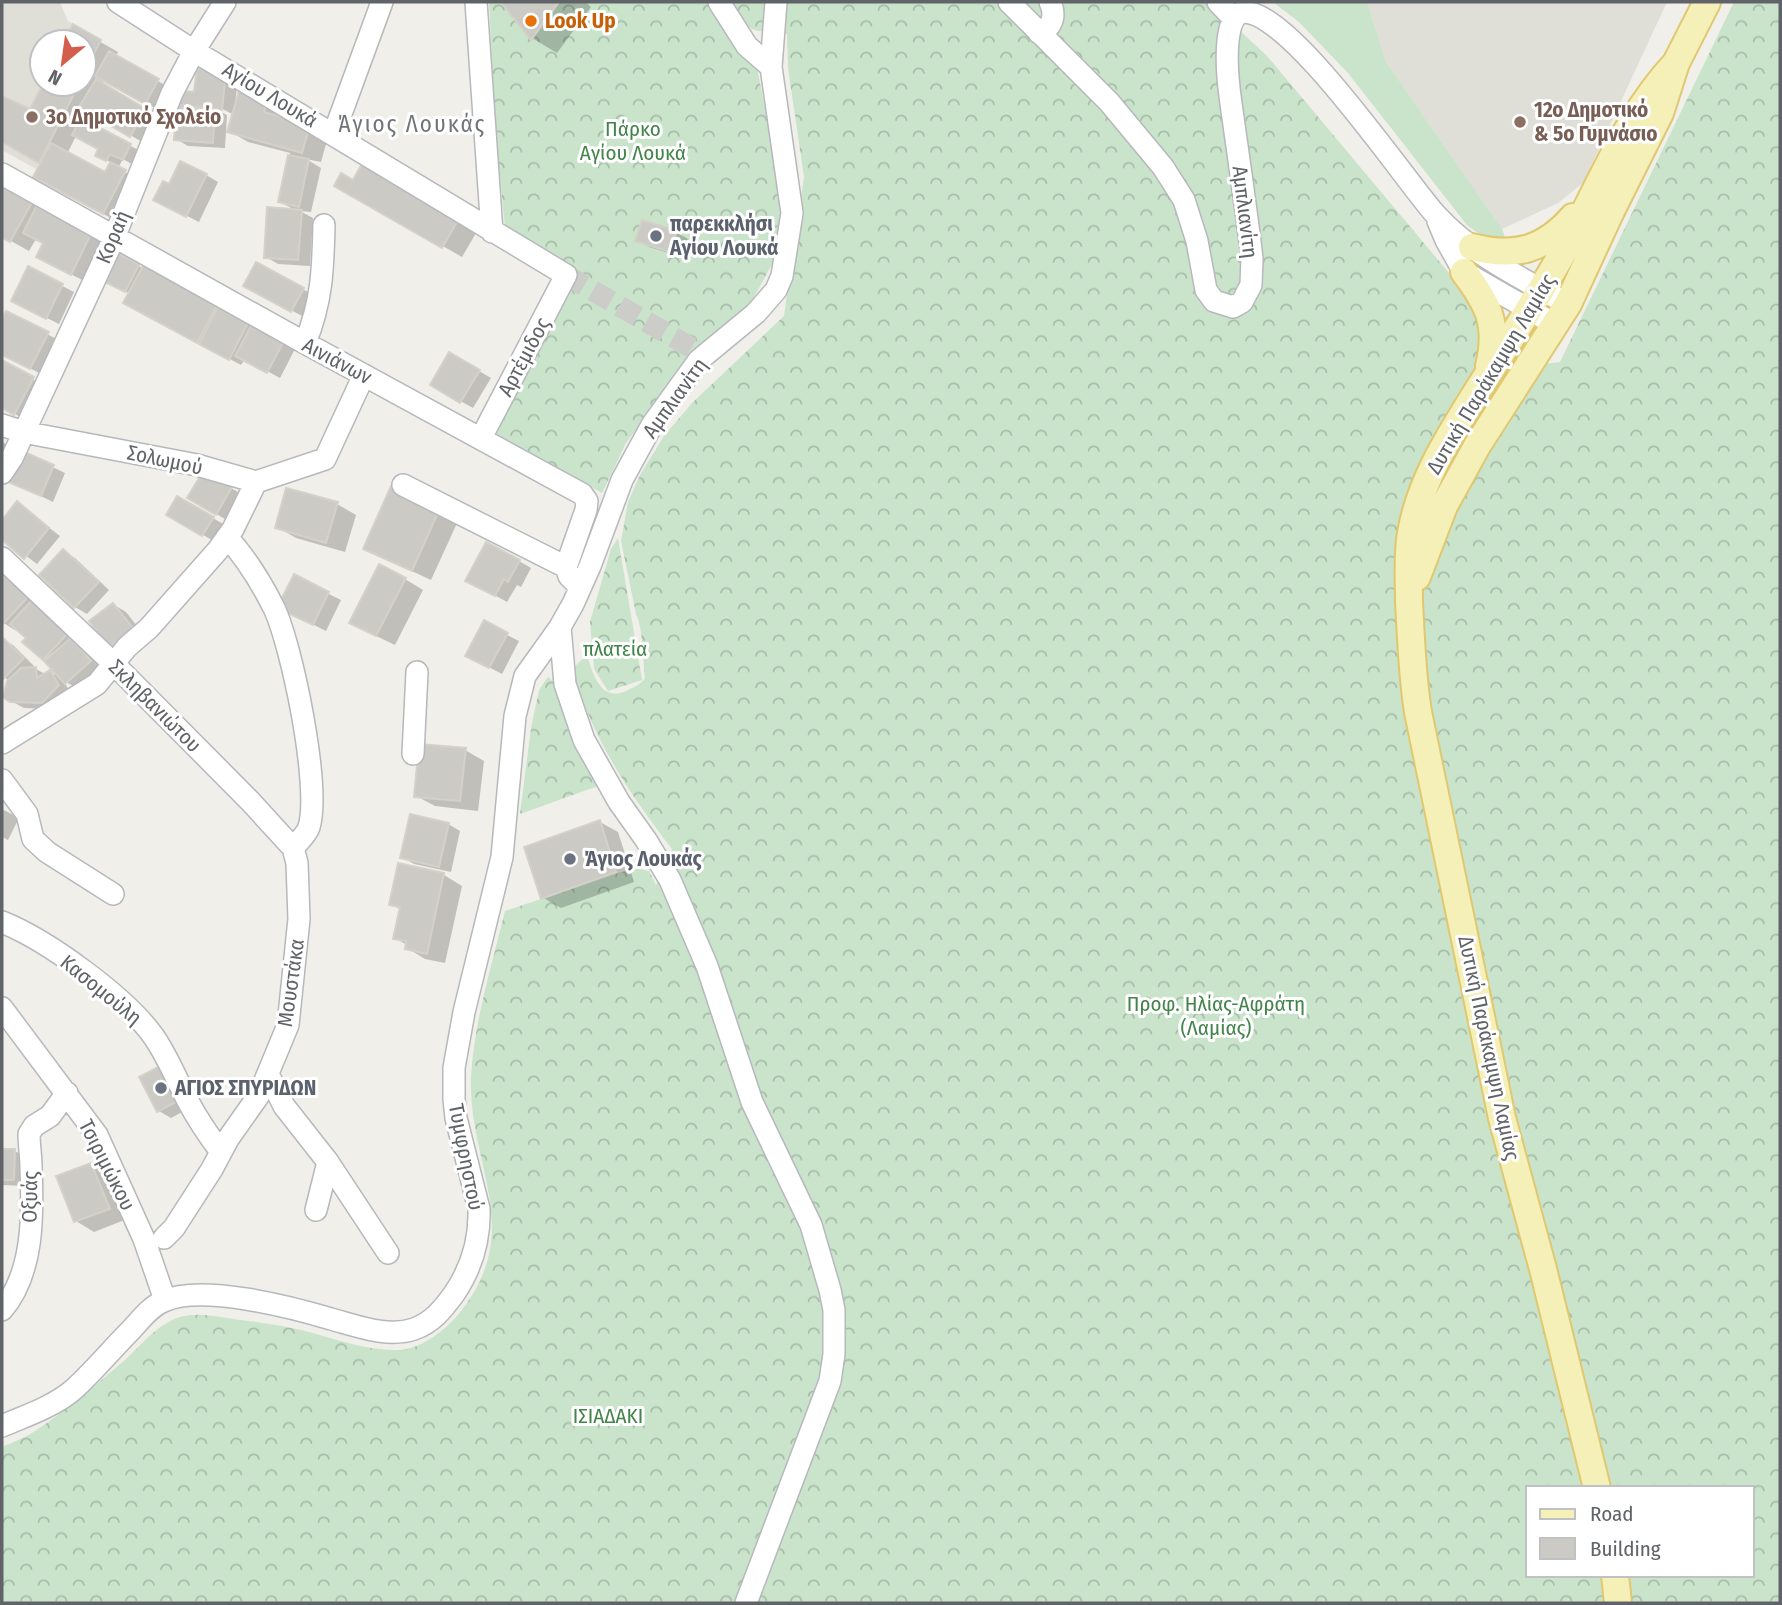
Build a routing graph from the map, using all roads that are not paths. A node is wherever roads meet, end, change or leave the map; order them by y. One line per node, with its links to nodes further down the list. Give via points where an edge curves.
1 (118, 2): 13 (street, Αγίου Λουκά)
2 (225, 2): 13 (street, Κοραή)
3 (382, 2): 16 (street)
4 (476, 2): 20 (street)
5 (719, 2): 15 (street, via 747,46)
6 (776, 2): 15 (street, Αμπλιανίτη)
7 (1009, 2): 12 (street, Αμπλιανίτη)
8 (1050, 2): 12 (street, via 1052,22)
9 (1218, 2): 11 (street)
10 (1707, 2): 14 (main road)
11 (1234, 19): 12 (street, Αμπλιανίτη, via 1228,40 1229,79 1253,274 1248,294 1233,307 1217,303 1207,292 1184,200 1163,167 1109,102); 22 (street, via 1243,11 1262,11 1290,30 1339,86 1436,216 1446,240)
12 (1039, 33)
13 (194, 51): 16 (street, Αγίου Λουκά); 21 (street, Κοραή, via 172,93)
14 (1676, 63): 18 (main road, via 1655,85); 25 (main road, via 1660,113)
15 (771, 68): 38 (street, Αμπλιανίτη, via 792,213 782,276 756,313 699,360 652,425 622,480)
16 (334, 133): 20 (street, Αγίου Λουκά)
17 (2, 174): 21 (street, Αινιάνων)
18 (1592, 194): 22 (main road, via 1556,235 1539,244); 24 (main road, Δυτική Παράκαμψη Λαμίας)
19 (324, 225): 26 (street, via 316,315)
20 (492, 232): 23 (street, Αγίου Λουκά)
21 (114, 238): 26 (street, Αινιάνων); 30 (street, Κοραή)
22 (1468, 259): 24 (street); 28 (main road, via 1492,322 1494,341)
23 (566, 275): 31 (street, Αρτέμιδος)
24 (1535, 300): 25 (street); 28 (main road, Δυτική Παράκαμψη Λαμίας)
25 (1562, 314): 39 (main road, Δυτική Παράκαμψη Λαμίας, via 1460,475 1433,532)
26 (305, 343): 27 (street, Αινιάνων)
27 (364, 375): 31 (street, Αινιάνων); 33 (street, via 325,459)
28 (1487, 377): 39 (main road, Δυτική Παράκαμψη Λαμίας, via 1443,447 1419,503 1409,548)
29 (2, 425): 30 (street, Σολωμού)
30 (23, 432): 32 (street, Κοραή); 33 (street, Σολωμού, via 197,465)
31 (481, 438): 37 (street, Αινιάνων, via 585,496 586,510)
32 (2, 473)
33 (256, 482): 35 (street)
34 (402, 485): 37 (street)
35 (227, 537): 41 (street); 46 (street, via 243,554 275,610 295,683 312,789 309,829)
36 (2, 558): 41 (street, Σκληβανιώτου)
37 (566, 567): 38 (street)
38 (577, 596): 40 (street, Τυμφρηστού)
39 (1409, 603): 60 (main road, Δυτική Παράκαμψη Λαμίας, via 1418,712 1489,1057)
40 (560, 627): 57 (street, Τυμφρηστού, via 525,676 514,716 502,857 456,1053 454,1099 479,1209 474,1252 457,1290 429,1322 395,1333 268,1303 211,1297); 62 (street, via 565,684 584,740 670,880 707,966 755,1110 811,1225 834,1310 830,1381)
41 (113, 663): 43 (street, via 97,684); 46 (street, Σκληβανιώτου, via 250,801)
42 (417, 672): 44 (street)
43 (2, 743)
44 (412, 754)
45 (2, 780): 47 (street, via 27,814 33,839)
46 (295, 855): 50 (street, Μουστάκα, via 299,919 288,1025)
47 (113, 894)
48 (2, 922): 52 (street, Κασομούλη, via 79,969 141,1020)
49 (2, 1008): 51 (street, Τσιριμώκου)
50 (268, 1074): 52 (street, Μουστάκα); 53 (street, via 284,1106)
51 (66, 1093): 57 (street, Τσιριμώκου, via 103,1147); 58 (street, Οξυάς, via 50,1116 29,1134 29,1241 17,1289)
52 (221, 1152): 55 (street, Μουστάκα)
53 (328, 1163): 54 (street); 56 (street)
54 (316, 1210)
55 (164, 1238)
56 (388, 1253)
57 (166, 1300): 59 (street, via 62,1398)
58 (2, 1310)
59 (2, 1426)
60 (1597, 1486)
61 (1615, 1577): 63 (main road)
62 (746, 1603)
63 (1618, 1603)

